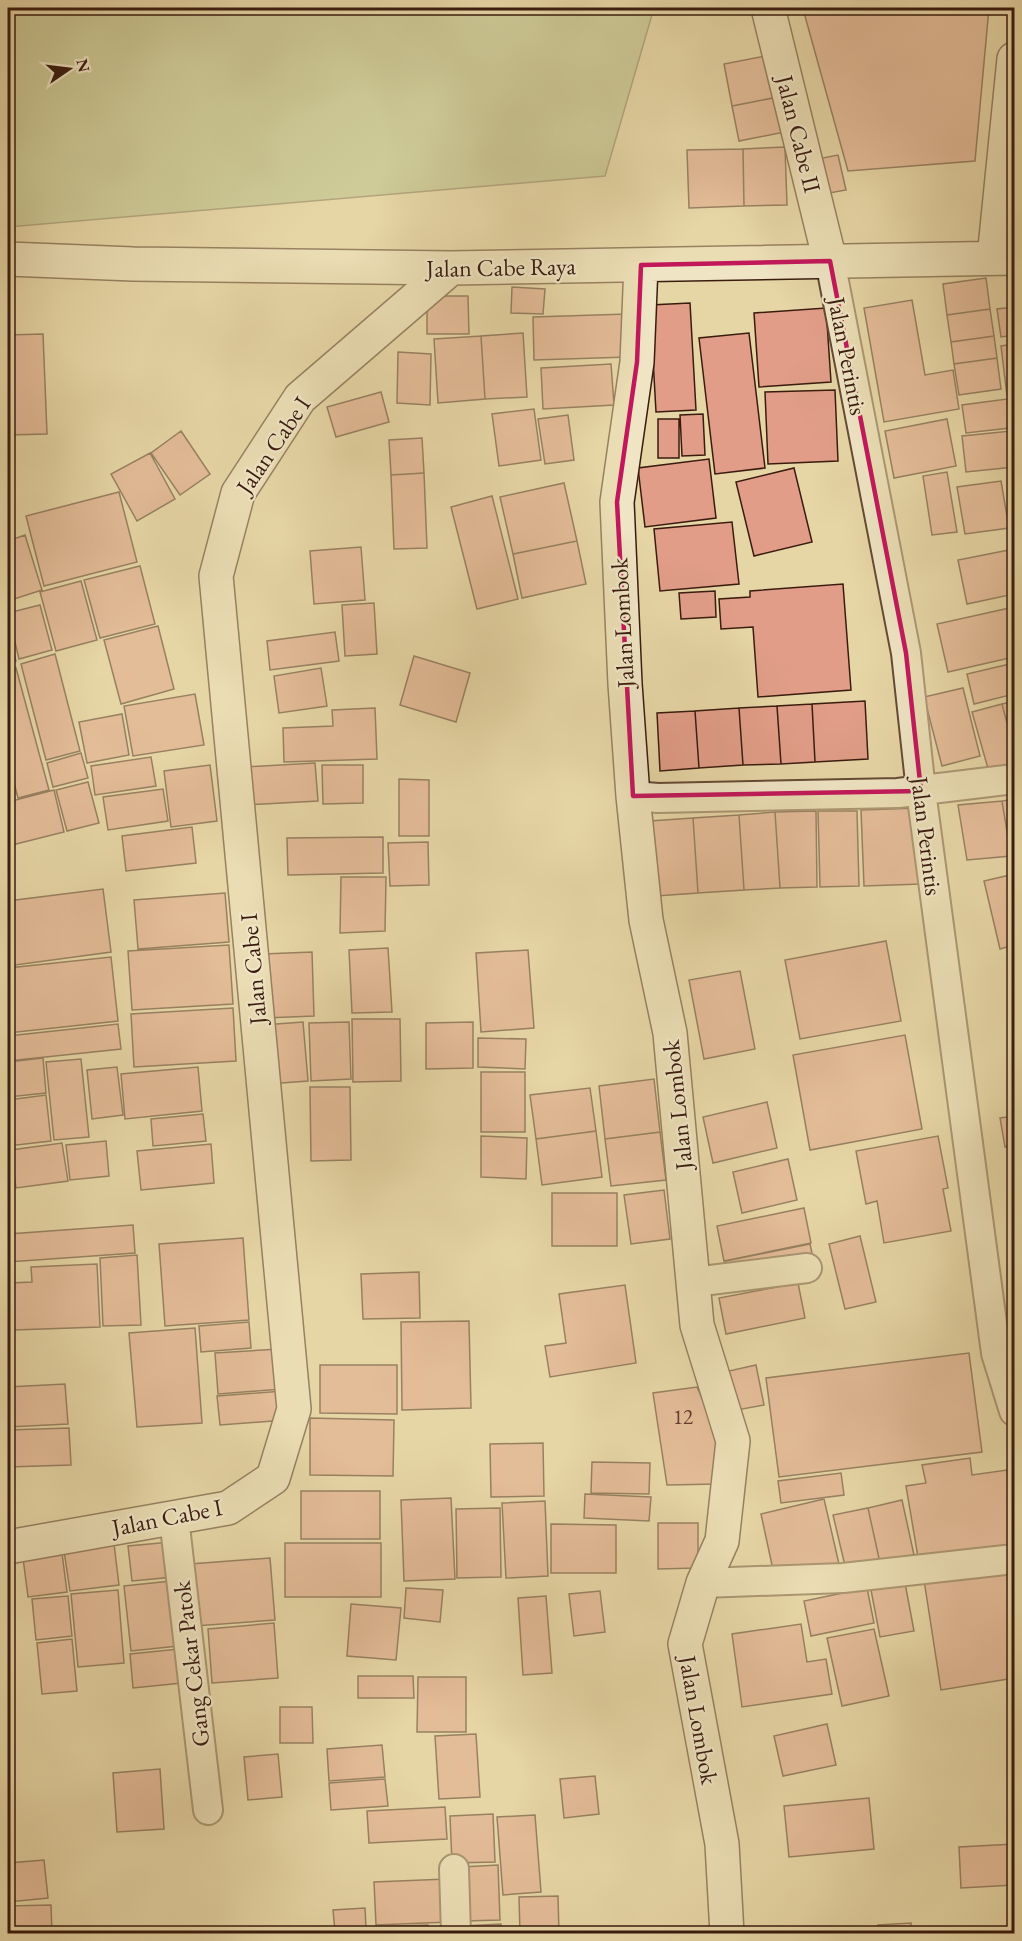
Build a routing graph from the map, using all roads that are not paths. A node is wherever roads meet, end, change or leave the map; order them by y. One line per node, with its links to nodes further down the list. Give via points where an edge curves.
1 (768, 8): 5 (street, Jalan Cabe II)
2 (1014, 59): 4 (street)
3 (8, 258): 7 (street, Jalan Cabe Raya)
4 (1004, 258): 5 (street, Jalan Cabe Raya)
5 (830, 261): 6 (street, Jalan Cabe Raya); 9 (street, Jalan Perintis, via 906,653)
6 (641, 265): 7 (street, Jalan Cabe Raya); 10 (street, Jalan Lombok, via 637,362 617,502)
7 (451, 268): 14 (street, Jalan Cabe I, via 300,398 238,493 216,576 294,1408 273,1478 228,1508)
8 (1014, 778): 9 (street)
9 (921, 791): 10 (street); 13 (street, Jalan Perintis, via 996,1353)
10 (633, 796): 12 (street, Jalan Lombok, via 646,920 670,1033)
11 (807, 1268): 12 (street)
12 (694, 1282): 17 (street, Jalan Lombok, via 697,1325 733,1441 722,1541)
13 (1014, 1411)
14 (174, 1518): 15 (street, Jalan Cabe I); 18 (street, Gang Cekar Patok)
15 (8, 1547)
16 (1014, 1559): 17 (street, via 843,1578)
17 (703, 1583): 21 (street, Jalan Lombok, via 685,1644 722,1844)
18 (208, 1810)
19 (454, 1869): 20 (street)
20 (456, 1934)
21 (727, 1934)

